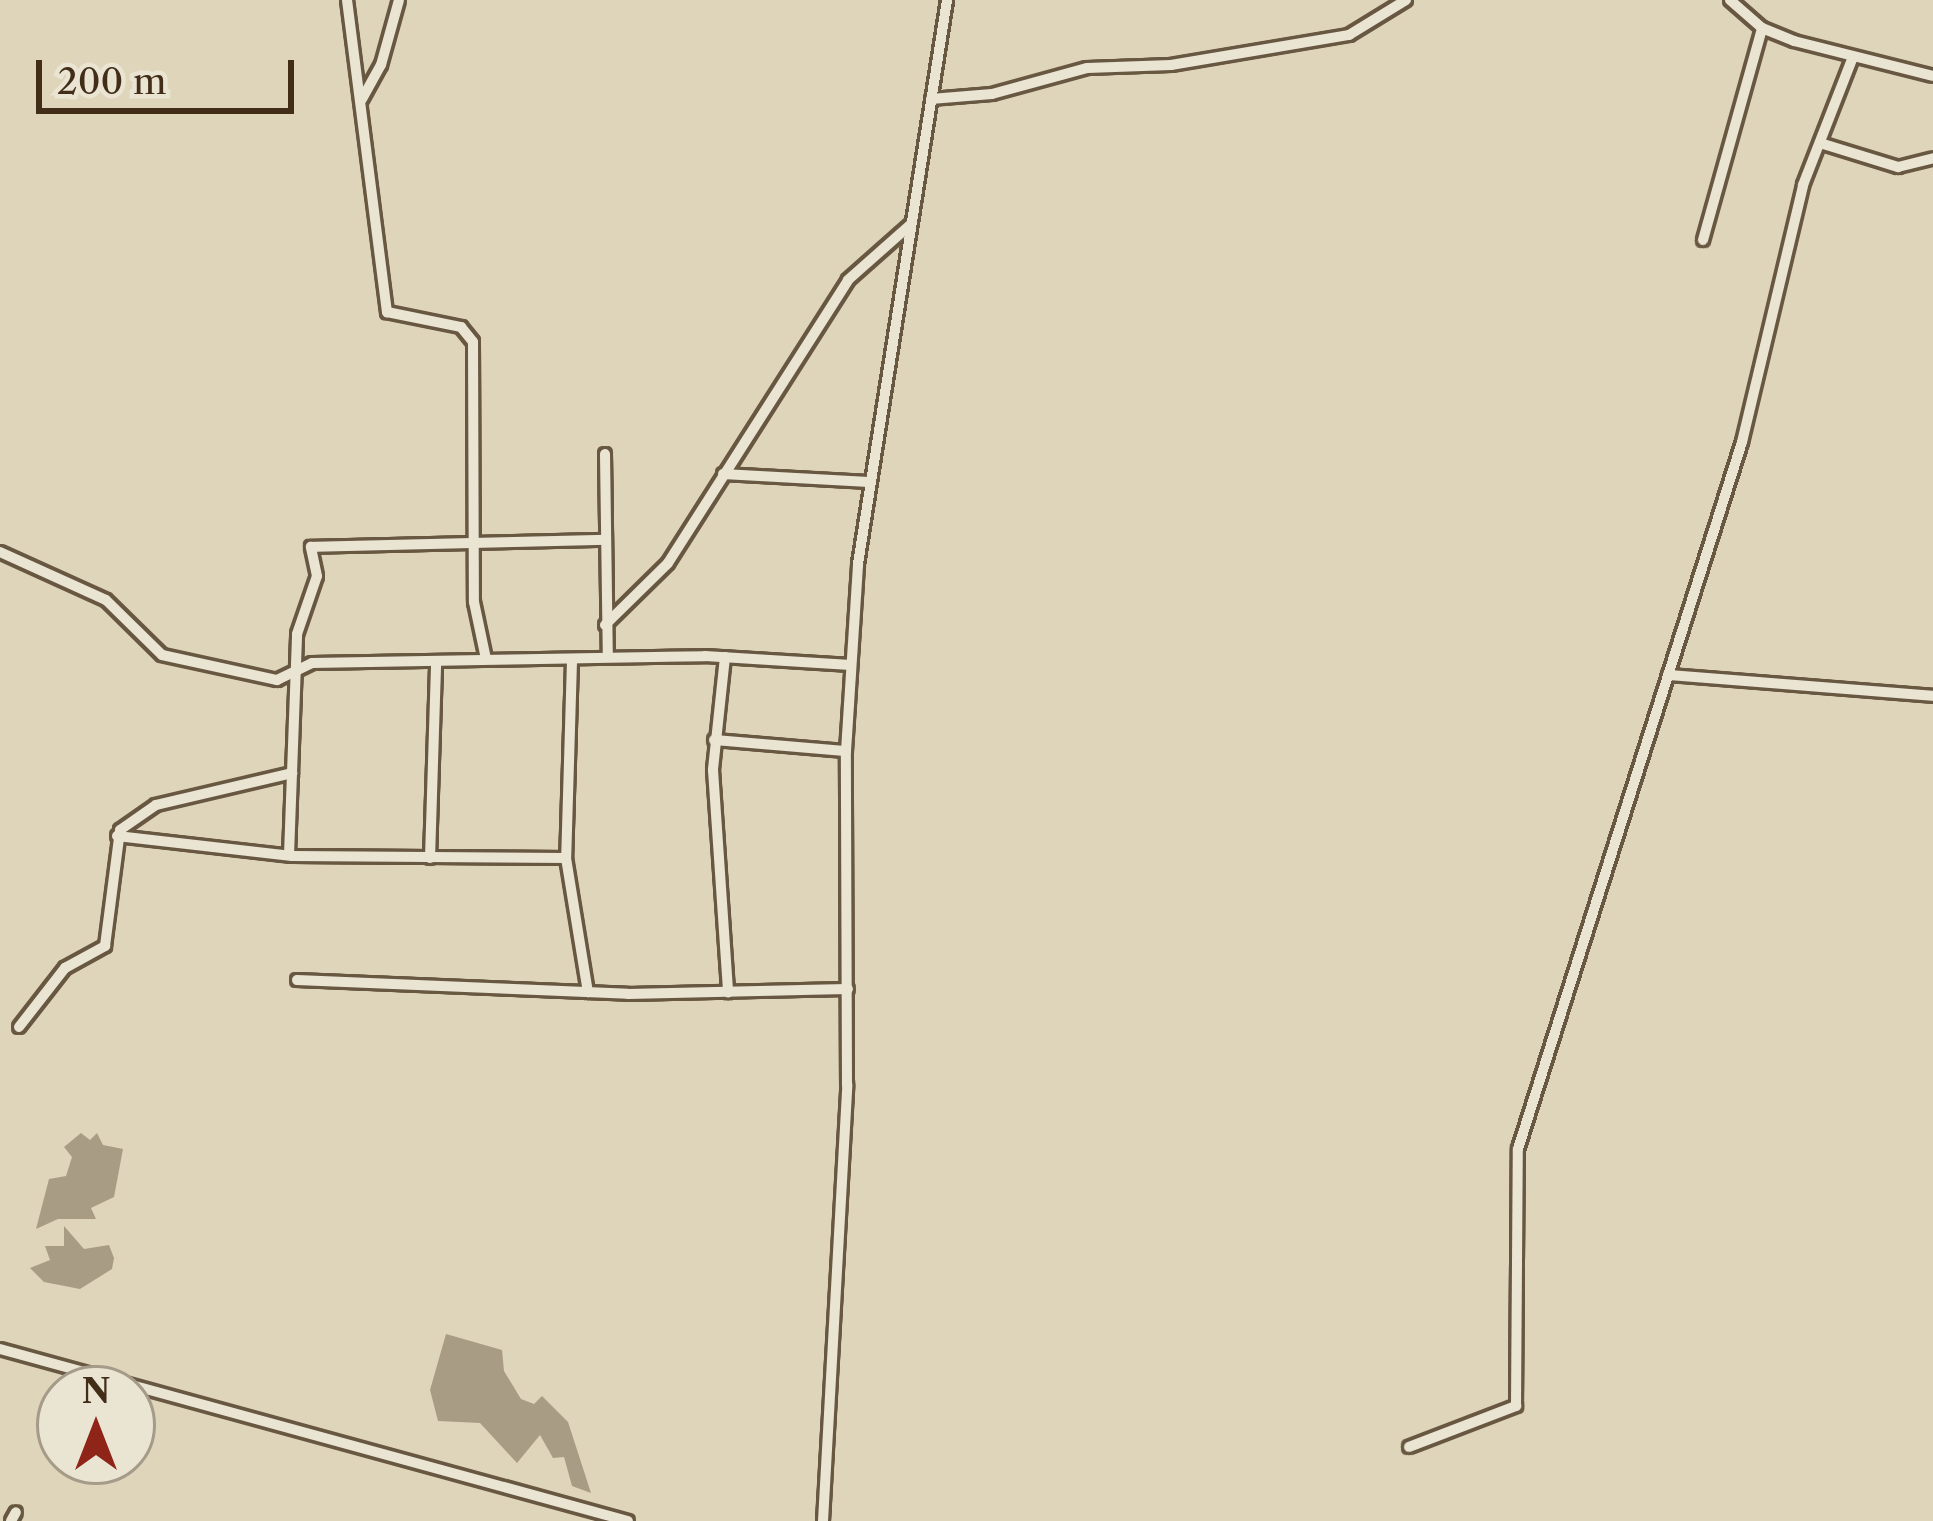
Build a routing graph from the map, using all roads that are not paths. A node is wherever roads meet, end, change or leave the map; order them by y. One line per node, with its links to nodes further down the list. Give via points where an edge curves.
1 (347, 0): 9 (street)
2 (399, 0): 9 (street)
3 (947, 0): 10 (street)
4 (1406, 0): 10 (street, via 1349,35 1171,65 1088,68 992,94)
5 (1730, 0): 6 (street)
6 (1762, 28): 7 (street); 14 (street)
7 (1852, 59): 8 (street); 11 (street)
8 (1933, 76)
9 (362, 99): 19 (street, via 387,312 461,327 473,341)
10 (931, 99): 13 (street)
11 (1820, 143): 12 (street, via 1898,167); 29 (street, via 1794,214 1742,442)
12 (1933, 158)
13 (911, 224): 16 (street, via 848,280); 17 (street)
14 (1703, 240)
15 (605, 454): 18 (street)
16 (723, 474): 17 (street); 21 (street, via 668,563)
17 (869, 482): 27 (street)
18 (602, 540): 19 (street); 21 (street)
19 (473, 544): 24 (street, via 476,637); 28 (street, via 311,547 316,586 297,634)
20 (0, 552): 28 (street, via 106,600 162,655 281,680)
21 (605, 625): 23 (street)
22 (725, 657): 23 (street); 27 (street); 31 (street)
23 (608, 658): 25 (street)
24 (486, 659): 25 (street); 26 (street)
25 (572, 661): 37 (street)
26 (436, 664): 28 (street, via 312,663); 36 (street)
27 (851, 664): 32 (street)
28 (296, 673): 33 (street)
29 (1668, 675): 30 (street); 44 (street, via 1518,1149 1516,1406)
30 (1933, 696)
31 (714, 740): 32 (street); 41 (street)
32 (846, 751): 39 (street)
33 (292, 773): 34 (street, via 156,805); 35 (street)
34 (118, 836): 35 (street); 42 (street, via 106,946 65,968)
35 (289, 855): 36 (street)
36 (430, 858): 37 (street)
37 (566, 858): 40 (street)
38 (297, 980): 40 (street)
39 (848, 989): 41 (street); 46 (street)
40 (588, 992): 41 (street)
41 (728, 992)
42 (20, 1028)
43 (0, 1349): 45 (street)
44 (1409, 1447)
45 (628, 1521)
46 (823, 1521)

